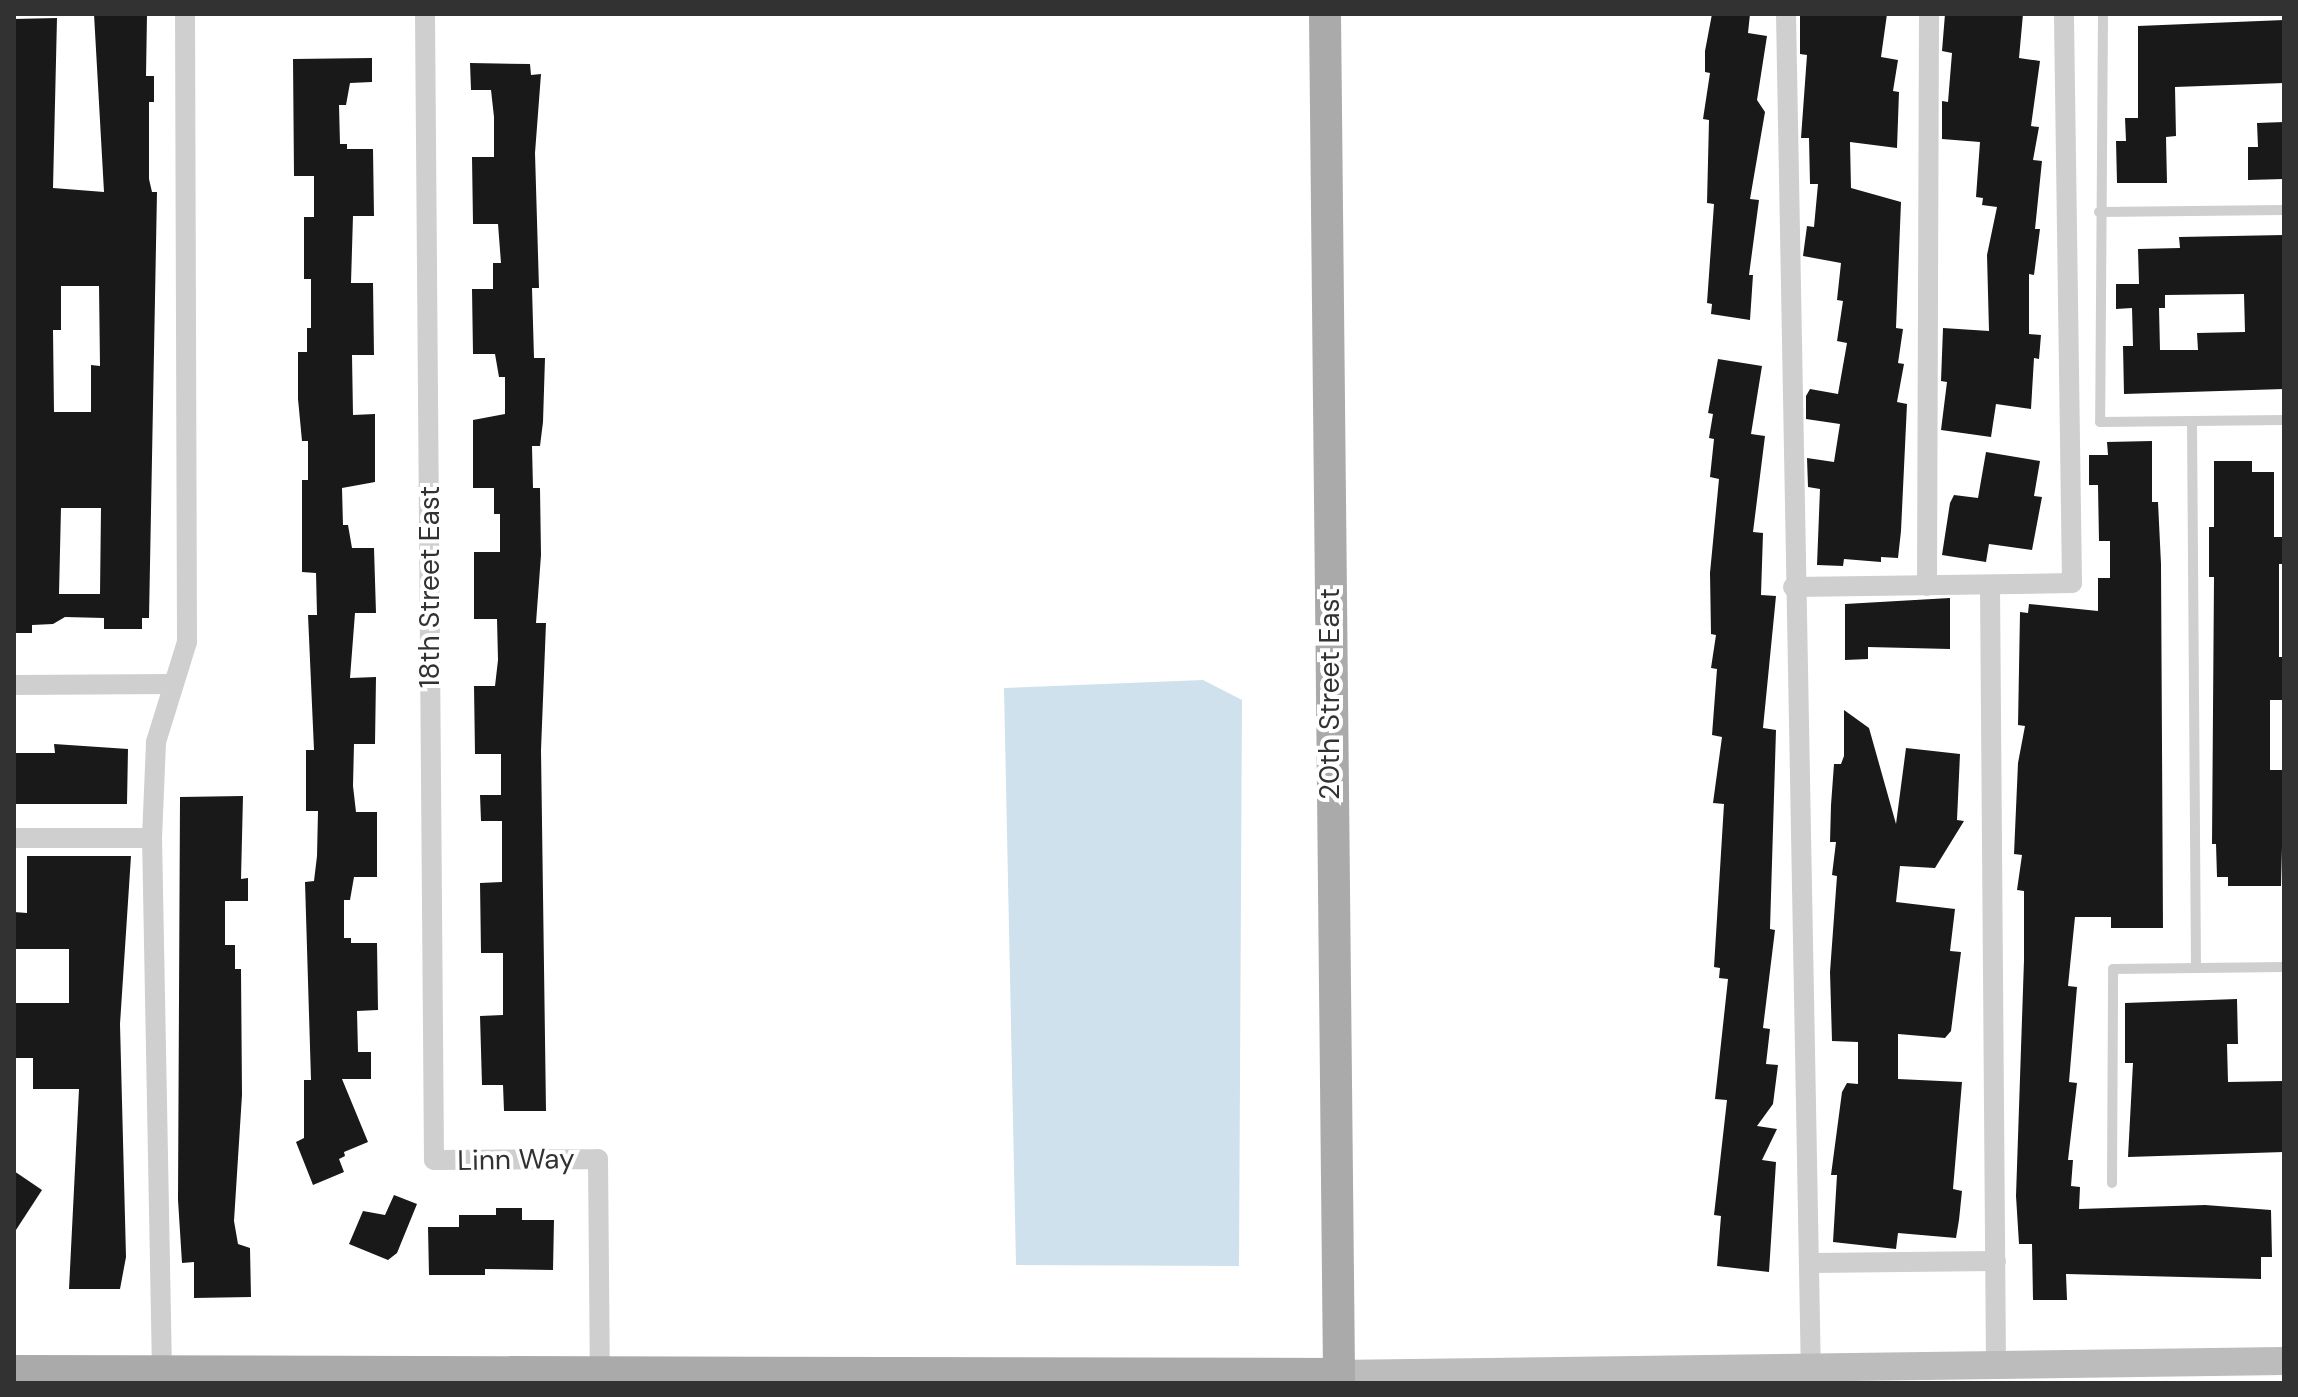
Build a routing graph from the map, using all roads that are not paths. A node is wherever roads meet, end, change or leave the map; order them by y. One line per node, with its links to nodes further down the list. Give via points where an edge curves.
1 (185, 14): 15 (street, via 187,642)
2 (425, 14): 21 (street, 18th Street East)
3 (1325, 14): 31 (main road, 20th Street East)
4 (1786, 14): 14 (street)
5 (1929, 14): 13 (street)
6 (2064, 14): 12 (street, via 2072,583)
7 (2103, 14): 9 (lane)
8 (2284, 210): 9 (lane)
9 (2099, 212): 11 (lane, via 2100,422)
10 (2284, 420): 11 (lane)
11 (2192, 422): 19 (lane)
12 (1990, 585): 13 (street); 23 (street)
13 (1927, 586): 14 (street)
14 (1793, 587): 24 (street)
15 (173, 684): 16 (street); 18 (street, via 156,742)
16 (14, 685)
17 (14, 838): 18 (street)
18 (152, 838): 28 (street)
19 (2196, 967): 20 (lane); 22 (lane, via 2113,969)
20 (2284, 967)
21 (434, 1160): 30 (street, Linn Way, via 598,1159)
22 (2112, 1183)
23 (1996, 1261): 24 (street); 26 (street)
24 (1812, 1263): 29 (street)
25 (2284, 1361): 26 (main road)
26 (1996, 1366): 29 (main road)
27 (14, 1371): 28 (main road)
28 (162, 1371): 30 (main road)
29 (1811, 1375): 31 (main road)
30 (600, 1377): 31 (main road)
31 (1335, 1380)

